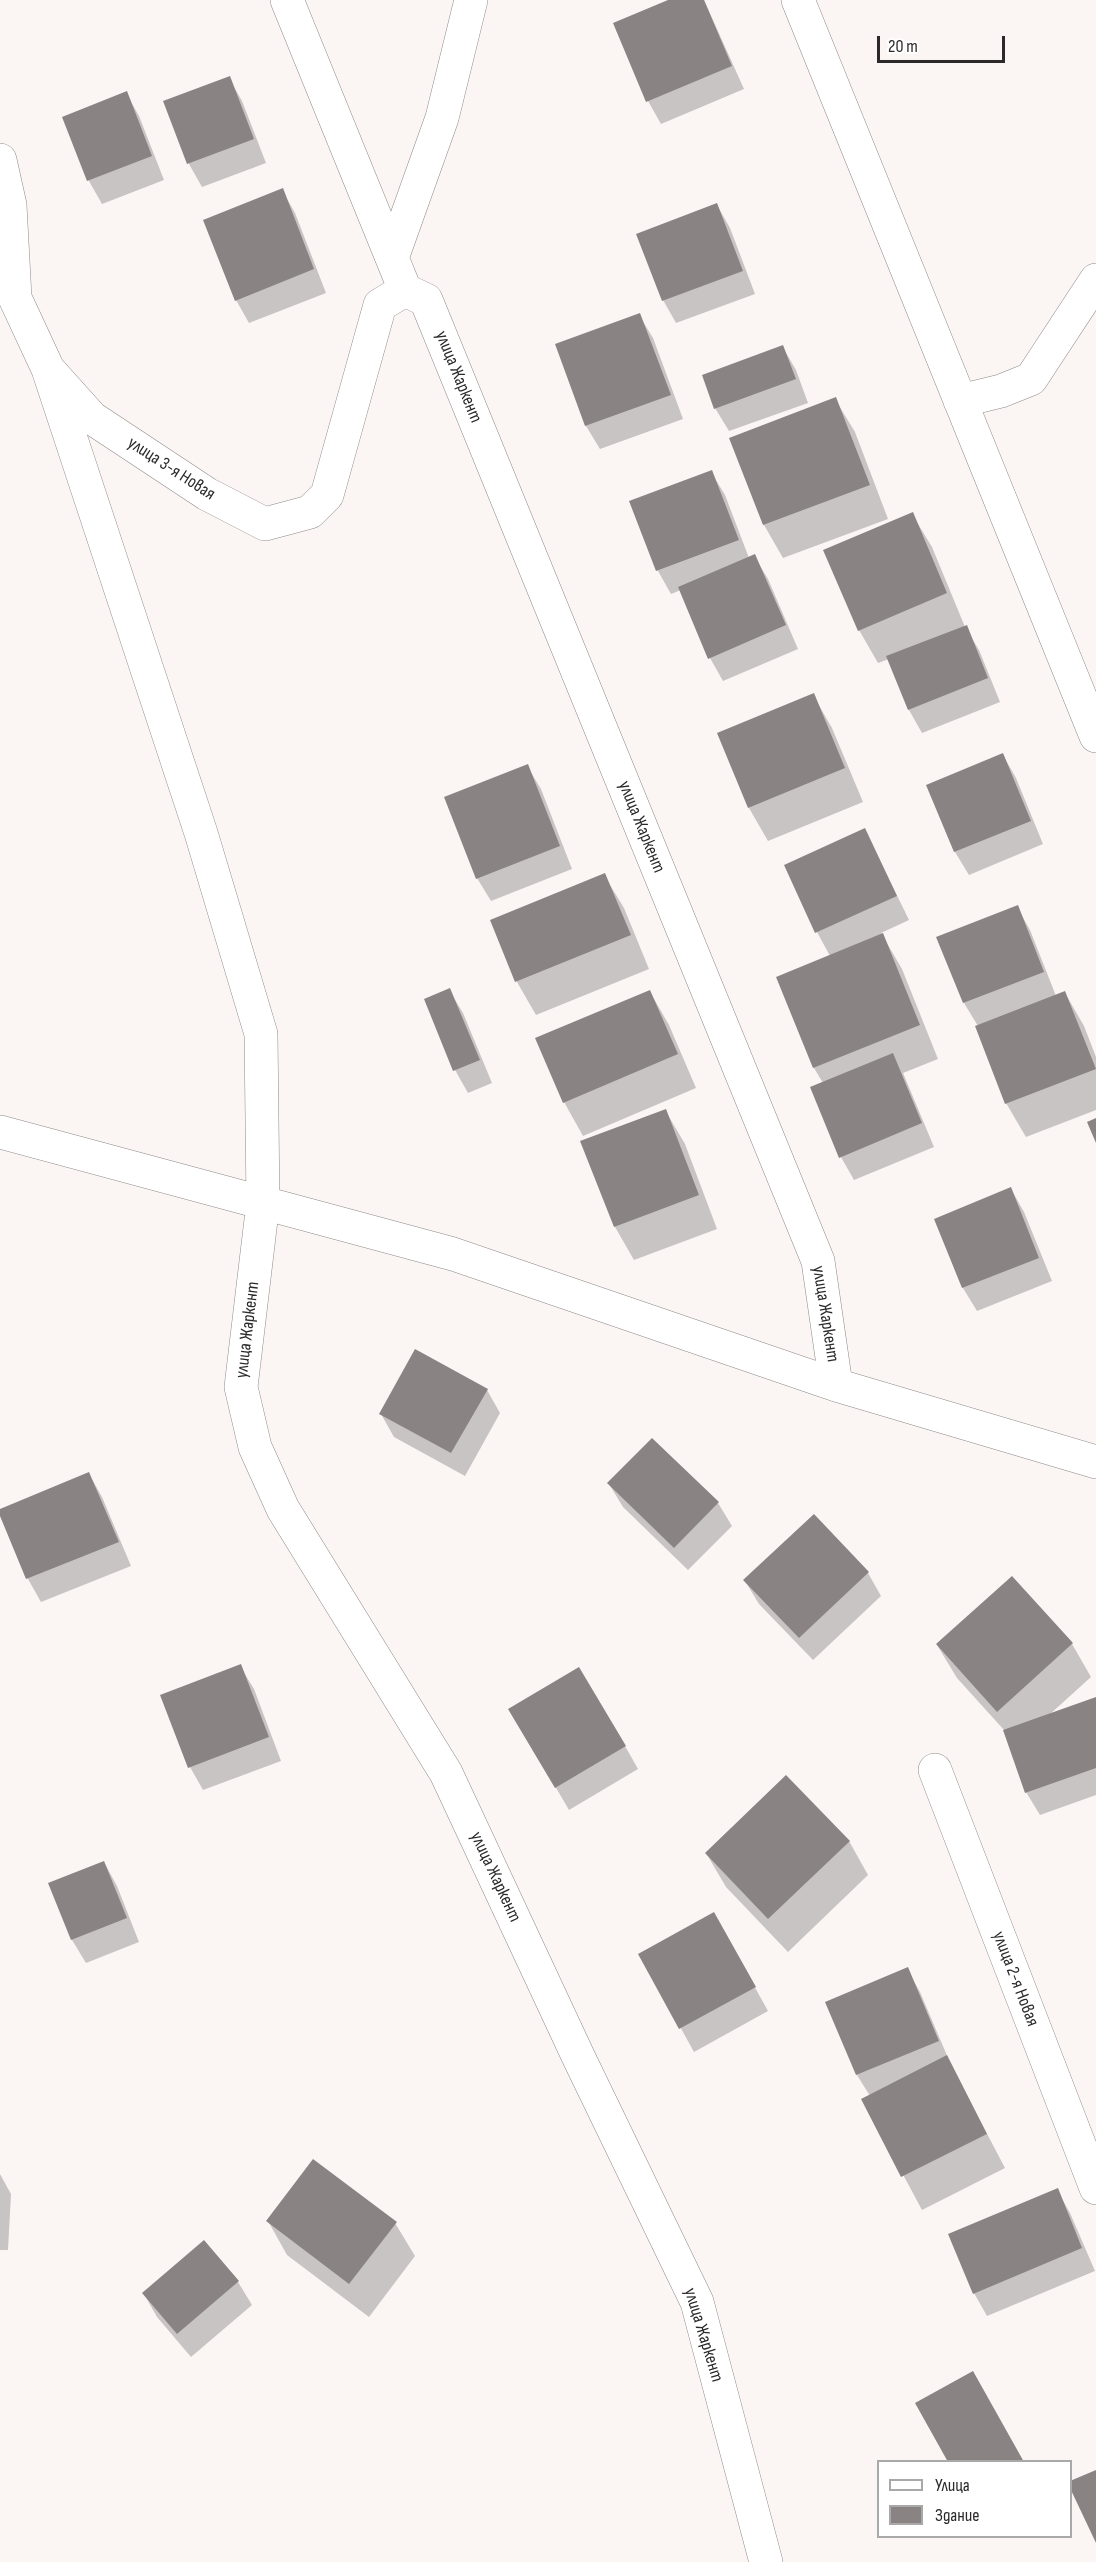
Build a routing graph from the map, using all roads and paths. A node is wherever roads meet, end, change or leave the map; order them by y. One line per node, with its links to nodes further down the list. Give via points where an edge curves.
1 (287, 0): 5 (street)
2 (471, 0): 5 (street, via 442,118)
3 (798, 0): 9 (street)
4 (0, 160): 8 (street, улица 3-я Новая, via 10,205 15,298)
5 (392, 258): 7 (street)
6 (1096, 280): 9 (street, via 1031,379)
7 (392, 297): 8 (street, улица 3-я Новая, via 327,495 310,512 265,524 207,494 92,418); 13 (street, улица Жаркент, via 426,300 818,1261)
8 (48, 369): 12 (street, улица Жаркент, via 201,833 261,1034)
9 (960, 401): 10 (street)
10 (1096, 736)
11 (0, 1132): 12 (street)
12 (263, 1203): 13 (street, via 453,1254); 17 (street, улица Жаркент, via 241,1387 255,1447 284,1509 446,1773 697,2302)
13 (836, 1385): 14 (street)
14 (1096, 1462)
15 (935, 1770): 16 (street, улица 2-я Новая)
16 (1096, 2188)
17 (766, 2562)

